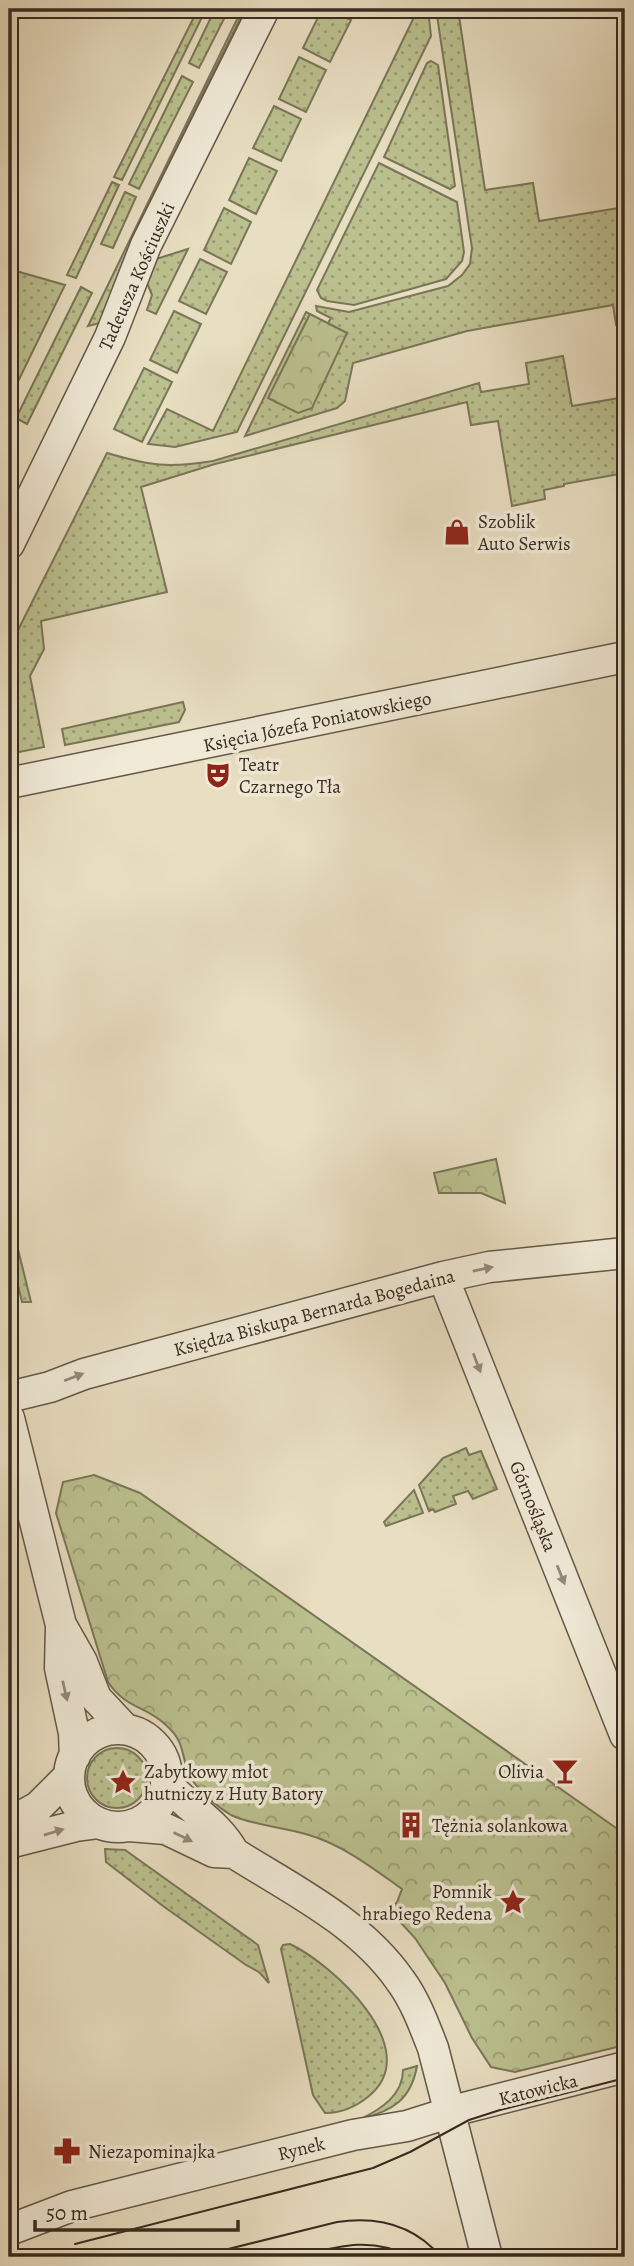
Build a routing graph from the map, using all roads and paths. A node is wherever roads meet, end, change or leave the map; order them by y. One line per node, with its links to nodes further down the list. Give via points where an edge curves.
1 (264, 9): 2 (street, Tadeusza Kościuszki, via 146,245 110,337)
2 (9, 544)
3 (625, 657): 4 (street, Księcia Józefa Poniatowskiego)
4 (9, 783)
5 (625, 1253): 6 (street, Księdza Biskupa Bernarda Bogedaina, one-way to 5, via 489,1267)
6 (443, 1277): 7 (street, Księdza Biskupa Bernarda Bogedaina, one-way to 6); 11 (street, Górnośląska, one-way to 11)
7 (9, 1397)
8 (9, 1418): 9 (street)
9 (61, 1625): 10 (street, via 96,1698); 12 (street, one-way to 12, via 60,1668 74,1733)
10 (125, 1729): 12 (street, via 99,1733 81,1745); 13 (street, via 155,1746 166,1768)
11 (625, 1735)
12 (72, 1766): 14 (street, via 38,1807); 15 (street, via 70,1789 80,1809)
13 (166, 1783): 16 (street, via 150,1814); 18 (street, via 224,1835)
14 (9, 1823)
15 (99, 1823): 16 (street); 17 (street, one-way to 15)
16 (129, 1826): 18 (street, one-way to 18, via 166,1829 214,1852)
17 (9, 1843)
18 (234, 1853): 20 (street, via 351,1927 384,1958 422,2019)
19 (625, 2067): 20 (street, Katowicka)
20 (451, 2112): 21 (street, Rynek, via 72,2206); 22 (street)
21 (9, 2230)
22 (487, 2257)

